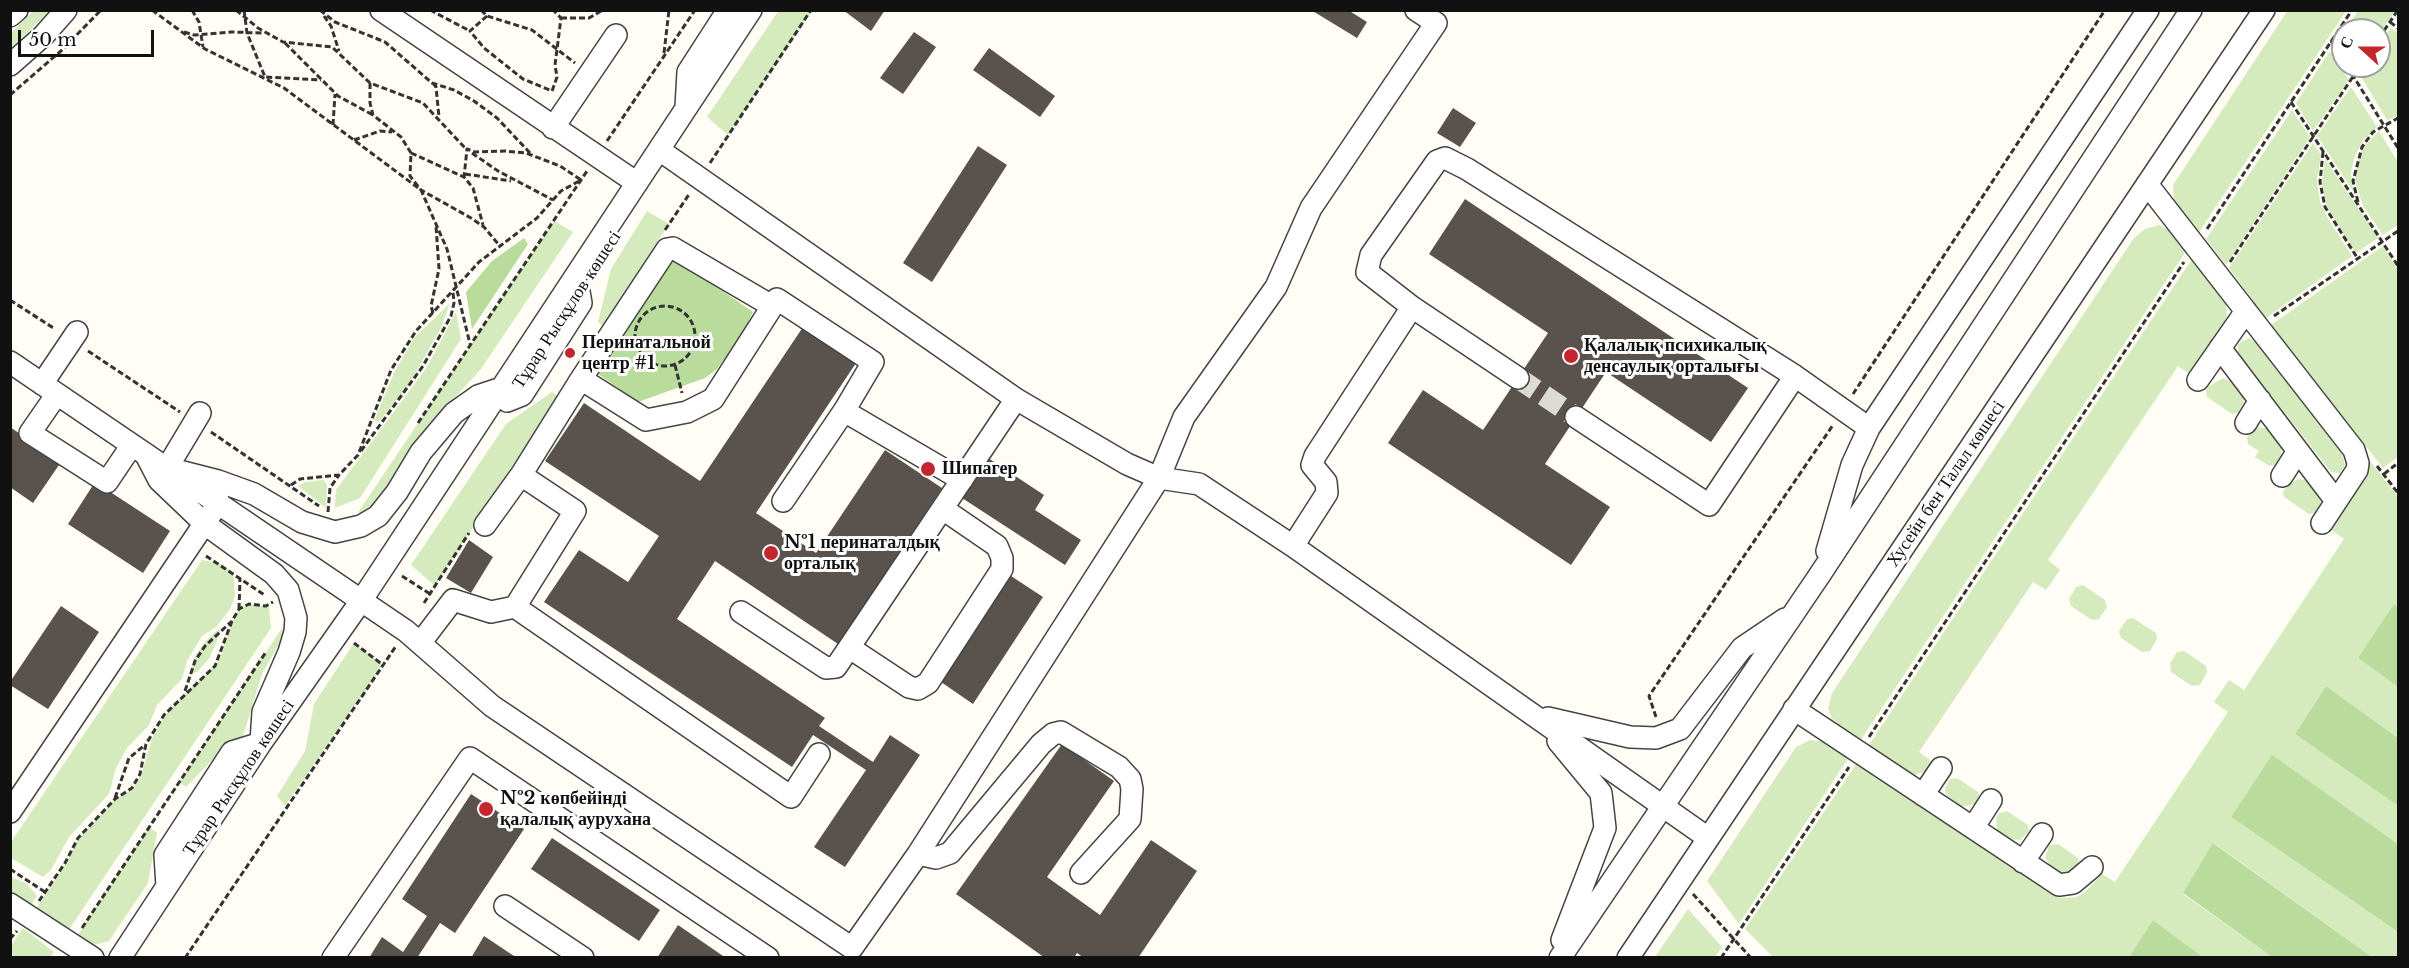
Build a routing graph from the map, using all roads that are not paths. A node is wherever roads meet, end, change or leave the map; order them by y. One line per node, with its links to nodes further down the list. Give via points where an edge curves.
1 (17, 10): 11 (street)
2 (66, 10): 13 (street)
3 (381, 10): 15 (street)
4 (728, 10): 14 (street, via 688,72)
5 (751, 10): 14 (street, Тұрар Рысқұлов көшесі)
6 (762, 10): 16 (street, Тұрар Рысқұлов көшесі)
7 (1416, 10): 43 (street, via 1436,23 1311,208 1276,287 1184,417)
8 (2148, 10): 37 (street)
9 (2192, 10): 53 (street)
10 (2264, 10): 18 (street, Хусейн бен Талал көшесі)
11 (10, 16)
12 (616, 35): 15 (street)
13 (10, 65)
14 (686, 108): 17 (street, Тұрар Рысқұлов көшесі)
15 (553, 128): 17 (street)
16 (668, 156): 30 (street, Тұрар Рысқұлов көшесі, via 579,292); 31 (street)
17 (637, 183): 30 (street, Тұрар Рысқұлов көшесі)
18 (2147, 184): 21 (street); 60 (street, Хусейн бен Талал көшесі)
19 (772, 306): 27 (street, via 713,399 687,412 646,420); 27 (street, via 673,248 668,249); 33 (street, via 777,299 873,362)
20 (1412, 307): 25 (street, via 1371,278 1366,272 1367,264 1437,161 1445,158); 26 (street); 52 (street, via 1315,456 1312,465 1326,482 1327,493)
21 (2252, 319): 23 (street); 46 (street, via 2357,456 2356,470)
22 (74, 336): 29 (street)
23 (2220, 348): 28 (street); 32 (street)
24 (10, 362): 29 (street)
25 (1795, 376): 35 (street, via 1709,505); 37 (street)
26 (1518, 378)
27 (582, 379): 41 (street)
28 (2198, 380)
29 (50, 389): 38 (street); 38 (street, via 30,433 107,482)
30 (505, 394): 40 (street, via 478,396 454,413 421,452 378,516 361,526 335,532 319,530 254,494); 54 (street, Тұрар Рысқұлов көшесі)
31 (1016, 399): 43 (street, via 1127,464); 44 (street)
32 (2260, 400): 36 (street); 39 (street)
33 (844, 411): 44 (street); 45 (street)
34 (198, 417): 40 (street)
35 (1576, 417)
36 (2246, 423)
37 (1869, 428): 53 (street, via 1852,465)
38 (138, 449): 40 (street); 50 (street, via 159,480)
39 (2298, 451): 42 (street); 46 (street)
40 (167, 468): 47 (street)
41 (520, 475): 51 (street); 55 (street, via 575,512)
42 (2282, 476)
43 (1159, 478): 52 (street, via 1199,484); 72 (street)
44 (962, 480): 48 (street)
45 (783, 501)
46 (2336, 501): 49 (street)
47 (219, 502): 50 (street); 54 (street)
48 (943, 509): 59 (street); 59 (street, via 997,546 1002,569 928,683 918,689 909,687)
49 (2322, 523)
50 (205, 524): 62 (street, via 274,574 288,590 294,606 295,632 263,712); 68 (street)
51 (485, 525)
52 (1293, 546): 61 (street)
53 (1821, 573): 57 (street)
54 (361, 601): 58 (street); 62 (street, Тұрар Рысқұлов көшесі)
55 (515, 607): 58 (street, via 490,612 453,600); 63 (street, via 790,797)
56 (741, 612): 59 (street, via 826,668 836,668)
57 (1793, 614): 61 (street, via 1742,648 1680,729 1663,736 1630,737); 67 (street)
58 (421, 642): 78 (street, via 492,706)
59 (850, 648)
60 (1794, 709): 65 (street); 71 (street, Хусейн бен Талал көшесі)
61 (1536, 715): 67 (street); 84 (street, via 1601,793 1605,828)
62 (261, 743): 80 (street, Тұрар Рысқұлов көшесі)
63 (819, 754)
64 (1941, 768): 65 (street)
65 (1923, 795): 69 (street)
66 (1991, 800): 69 (street)
67 (1664, 807): 71 (street); 85 (street)
68 (10, 812)
69 (1973, 828): 73 (street)
70 (2042, 834): 73 (street)
71 (1708, 838): 86 (street, Хусейн бен Талал көшесі)
72 (918, 854): 75 (street, via 936,858 950,853 1041,744 1061,732 1119,767 1130,779 1132,789 1130,819); 78 (street)
73 (2023, 862): 74 (street, via 2059,885 2081,878)
74 (2092, 867)
75 (1081, 873)
76 (10, 904): 79 (street)
77 (505, 906): 82 (street)
78 (855, 954)
79 (93, 957)
80 (120, 957)
81 (333, 957): 83 (street, via 470,758)
82 (583, 957)
83 (768, 957)
84 (1555, 957)
85 (1560, 957)
86 (1628, 957)

